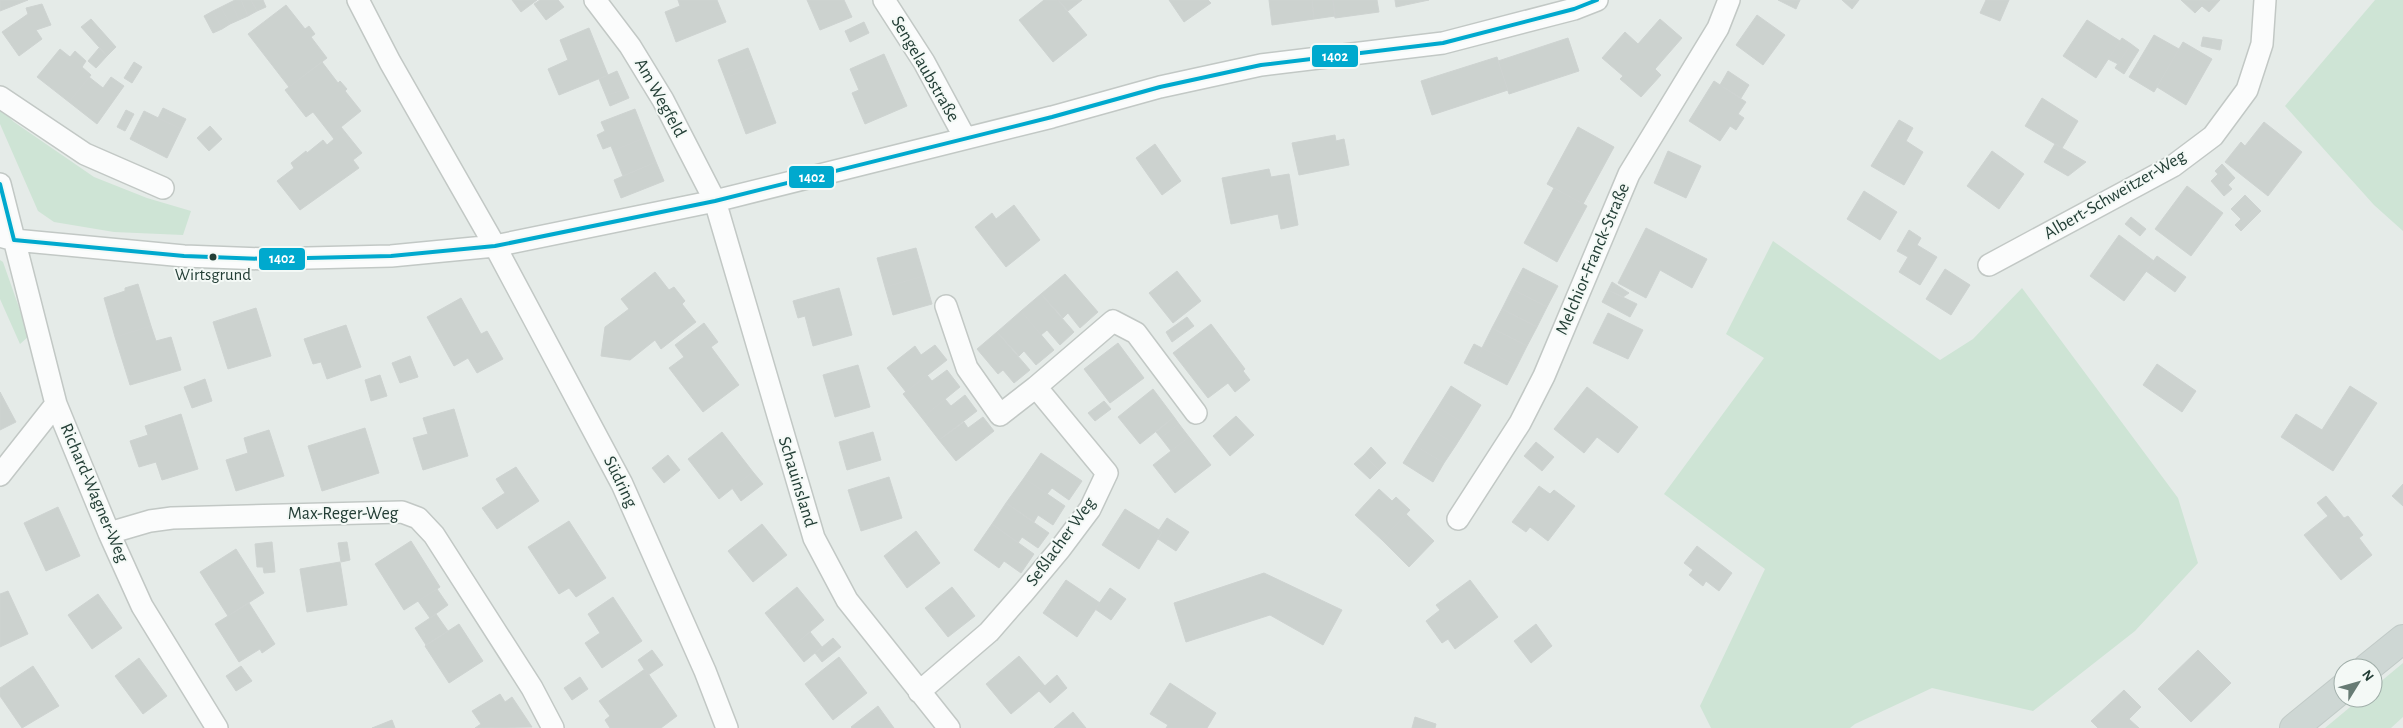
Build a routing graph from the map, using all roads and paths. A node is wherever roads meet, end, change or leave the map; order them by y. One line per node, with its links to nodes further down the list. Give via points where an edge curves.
1 (358, 0): 13 (street)
2 (595, 0): 11 (street, Am Wegfeld, via 630,46 663,100)
3 (884, 0): 8 (street, Sengelaubstraße, via 924,62)
4 (1597, 0): 8 (street, via 1443,42 1262,65 1160,87)
5 (1729, 0): 20 (street, Melchior-Franck-Straße, via 1718,28 1629,174 1528,407)
6 (2265, 0): 14 (street, Albert-Schweitzer-Weg, via 2262,44 2247,90 2213,136 2173,166)
7 (0, 97): 10 (street, via 85,154)
8 (965, 138): 11 (street)
9 (0, 184): 12 (street, Richard-Wagner-Weg)
10 (163, 188)
11 (715, 201): 13 (street); 24 (street, Schauinsland, via 814,538 847,600)
12 (7, 238): 13 (street, via 184,256 266,259 391,256); 17 (street, Richard-Wagner-Weg)
13 (495, 246): 28 (street, Südring, via 622,484 705,670)
14 (1989, 265)
15 (946, 306): 16 (street, via 966,368 1000,415)
16 (1036, 387): 18 (street, via 1113,321 1136,333); 24 (street, Seßlacher Weg, via 1107,473 1090,508 1024,592 989,632)
17 (56, 404): 19 (street); 21 (street, Richard-Wagner-Weg)
18 (1196, 413)
19 (0, 476)
20 (1458, 520)
21 (108, 534): 26 (street, Richard-Wagner-Weg, via 142,606); 27 (street, Max-Reger-Weg, via 172,518 394,512 418,518 434,535 460,575 532,688)
22 (2403, 639): 23 (main road)
23 (2380, 658)
24 (919, 692): 29 (street, Schauinsland)
25 (2333, 696): 30 (main road)
26 (217, 728)
27 (553, 728)
28 (727, 728)
29 (948, 728)
30 (2294, 728)

